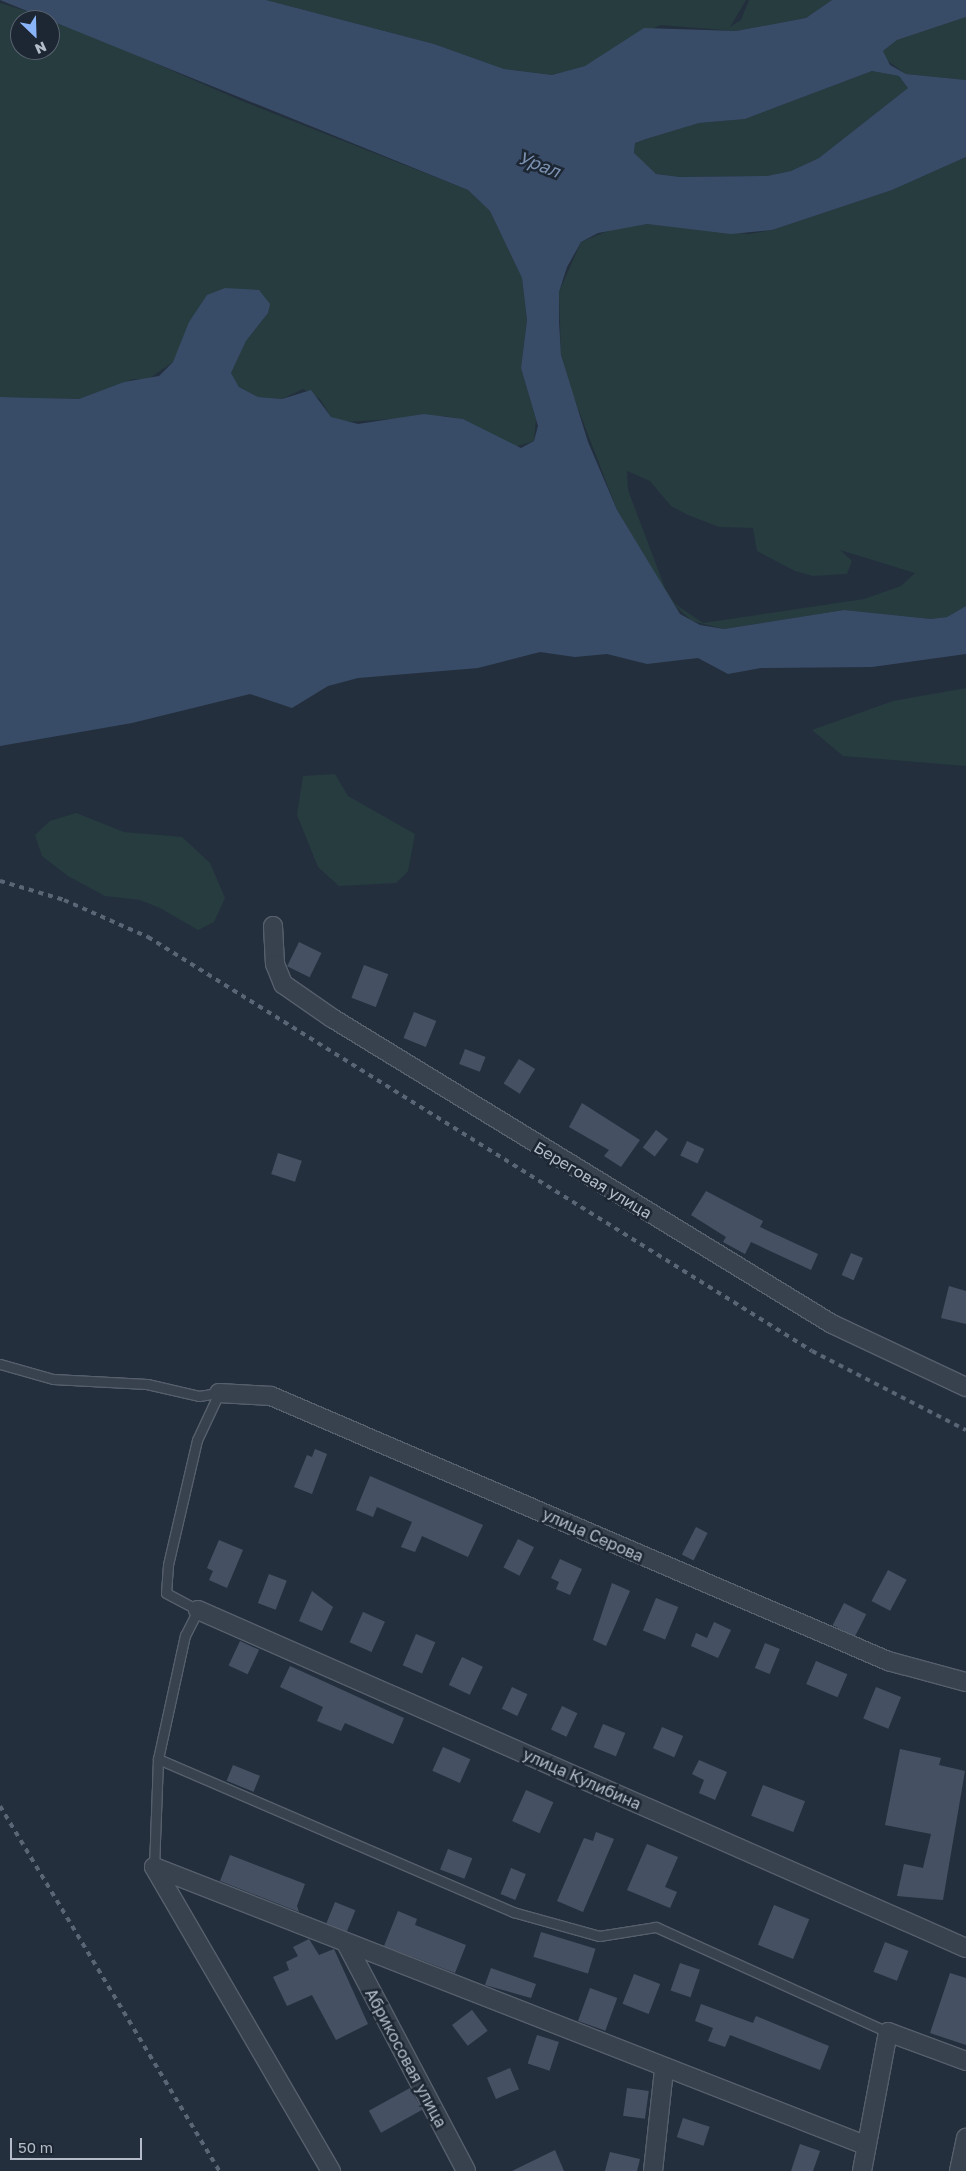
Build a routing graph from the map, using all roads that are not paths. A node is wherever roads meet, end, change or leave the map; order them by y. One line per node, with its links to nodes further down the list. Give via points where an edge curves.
1 (273, 926): 3 (street, Береговая улица, via 275,964 283,984 332,1018 832,1324)
2 (0, 1364): 4 (lane, via 53,1379 147,1384 199,1396)
3 (966, 1387)
4 (219, 1393): 5 (lane, via 197,1440 168,1566 166,1593); 6 (street, улица Серова, via 271,1396 888,1661)
5 (198, 1610): 7 (lane, via 185,1635); 10 (street, улица Кулибина)
6 (966, 1682)
7 (158, 1759): 8 (lane); 11 (lane, via 513,1912 599,1936 656,1927)
8 (154, 1867): 9 (street); 16 (street)
9 (347, 1945): 13 (street); 17 (street, Абрикосовая улица)
10 (966, 1948)
11 (888, 2032): 12 (street); 15 (street)
12 (966, 2061)
13 (664, 2069): 15 (street); 18 (street)
14 (966, 2138): 20 (street)
15 (865, 2146): 19 (street)
16 (331, 2171)
17 (466, 2171)
18 (653, 2171)
19 (862, 2171)
20 (959, 2171)

